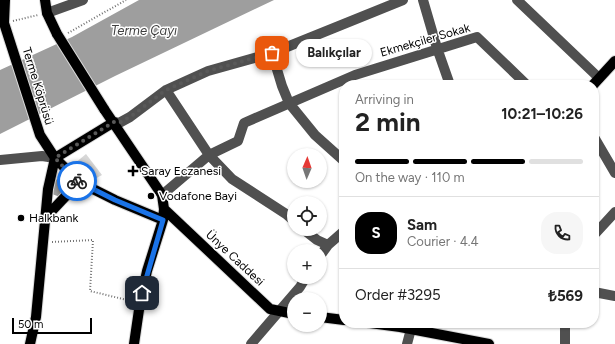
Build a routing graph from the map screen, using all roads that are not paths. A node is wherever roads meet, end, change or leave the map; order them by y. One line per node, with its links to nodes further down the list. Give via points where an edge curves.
1 (5, 0): 23 (main road, Terme Köprüsü, via 4,22 40,135)
2 (46, 0): 7 (main road)
3 (83, 0): 7 (street)
4 (403, 0): 9 (street)
5 (424, 0): 8 (street)
6 (517, 0): 14 (street)
7 (47, 13): 19 (main road, bridge, via 57,34)
8 (437, 48): 11 (street, Ekmekçiler Sokak); 12 (street); 13 (street, Ekmekçiler Sokak, via 477,36)
9 (272, 53): 17 (street, via 208,71); 18 (street)
10 (615, 61): 15 (main road)
11 (343, 80)
12 (448, 80)
13 (522, 80)
14 (594, 80)
15 (598, 80)
16 (339, 82): 18 (street, Ekmekçiler Sokak)
17 (166, 90): 19 (street, via 130,117 119,123); 21 (street)
18 (289, 103): 21 (street, Ekmekçiler Sokak, via 244,123 238,141); 22 (street, via 315,135)
19 (114, 122): 23 (main road); 27 (main road)
20 (599, 146): 25 (street)
21 (209, 155): 27 (street, Ekmekçiler Sokak); 30 (street, via 232,179)
22 (339, 157)
23 (55, 158): 24 (street, via 42,156); 26 (main road, Terme Köprüsü); 31 (main road, via 48,188)
24 (0, 160)
25 (615, 173)
26 (79, 182): 31 (main road); 32 (main road, Terme Köprüsü)
27 (162, 195): 28 (main road)
28 (164, 209): 32 (main road); 40 (main road, Ünye Caddesi, via 270,308)
29 (615, 212): 33 (street)
30 (287, 215)
31 (46, 217): 46 (main road, via 36,317)
32 (163, 220): 47 (main road, via 147,271)
33 (599, 230)
34 (312, 236): 36 (street)
35 (339, 239): 36 (street)
36 (328, 245)
37 (302, 284): 40 (street)
38 (599, 293): 39 (street)
39 (615, 296)
40 (280, 311): 41 (main road, Ünye Caddesi); 48 (street)
41 (287, 312)
42 (327, 318): 43 (main road)
43 (339, 319)
44 (566, 328): 51 (street)
45 (411, 329): 49 (street); 50 (main road)
46 (30, 344)
47 (134, 344)
48 (251, 344)
49 (406, 344)
50 (489, 344)
51 (565, 344)

